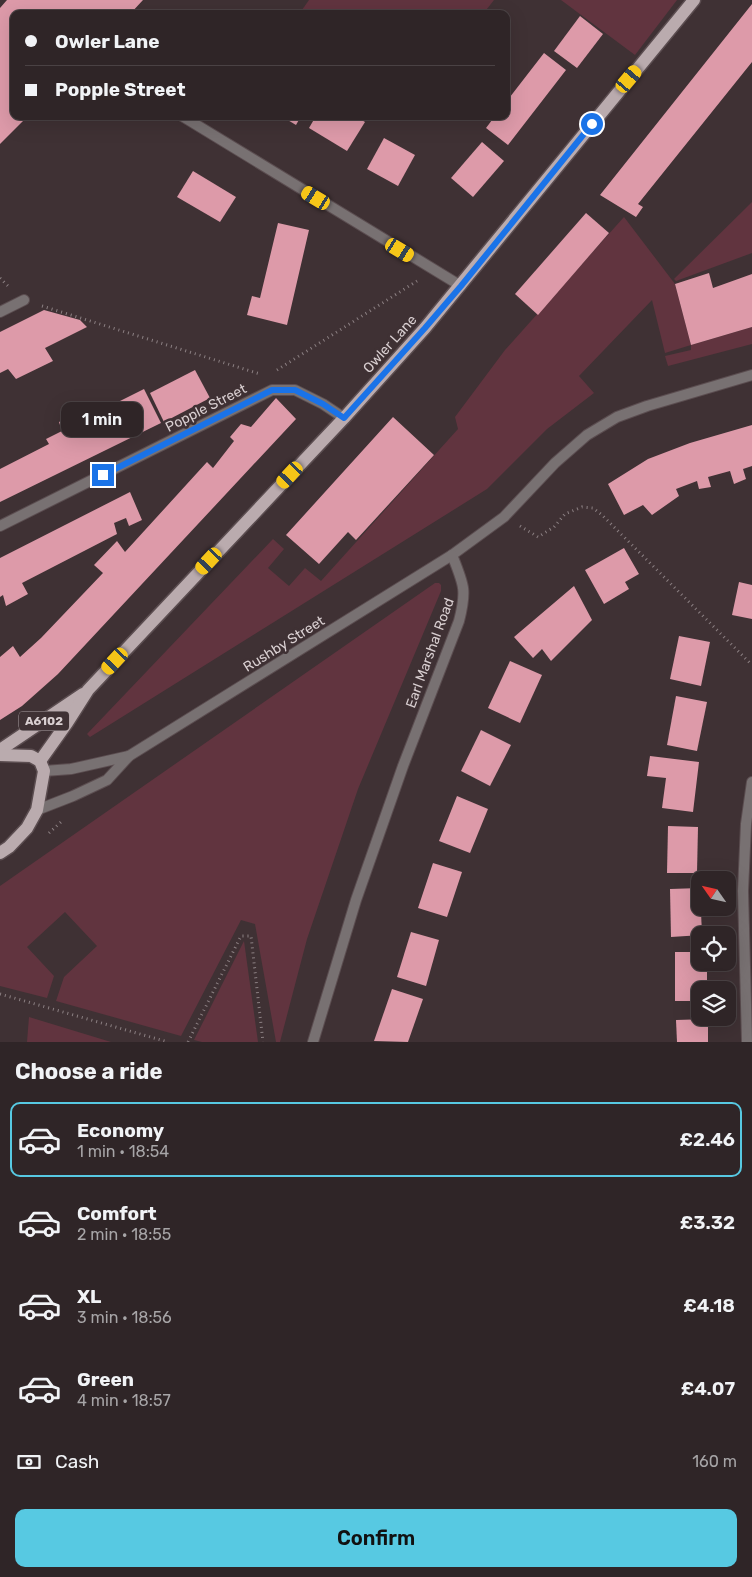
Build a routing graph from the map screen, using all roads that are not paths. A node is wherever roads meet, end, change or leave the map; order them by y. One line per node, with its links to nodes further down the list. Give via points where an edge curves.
1 (694, 0): 3 (main road, Owler Lane / A6102)
2 (189, 120): 3 (street)
3 (461, 286): 7 (main road, Owler Lane / A6102)
4 (24, 300): 5 (street)
5 (0, 312)
6 (752, 375): 9 (street, via 617,417 587,435 504,517)
7 (344, 418): 8 (street, Popple Street, via 295,390 272,390); 10 (main road, Owler Lane / A6102)
8 (0, 526)
9 (452, 555): 13 (street, Rushby Street); 18 (street, Earl Marshal Road, via 463,582 465,599 461,614 356,900)
10 (88, 690): 11 (main road, Owler Lane / A6102); 14 (main road, Owler Lane / A6102)
11 (0, 750)
12 (0, 755): 14 (main road, via 31,756)
13 (129, 756): 14 (street, Rushby Street, via 71,769); 16 (street, Rushby Street, via 107,780)
14 (42, 766): 16 (main road)
15 (752, 782): 19 (street, via 746,824 743,891)
16 (38, 810): 17 (main road, via 27,828)
17 (0, 853)
18 (314, 1042)
19 (747, 1042)

